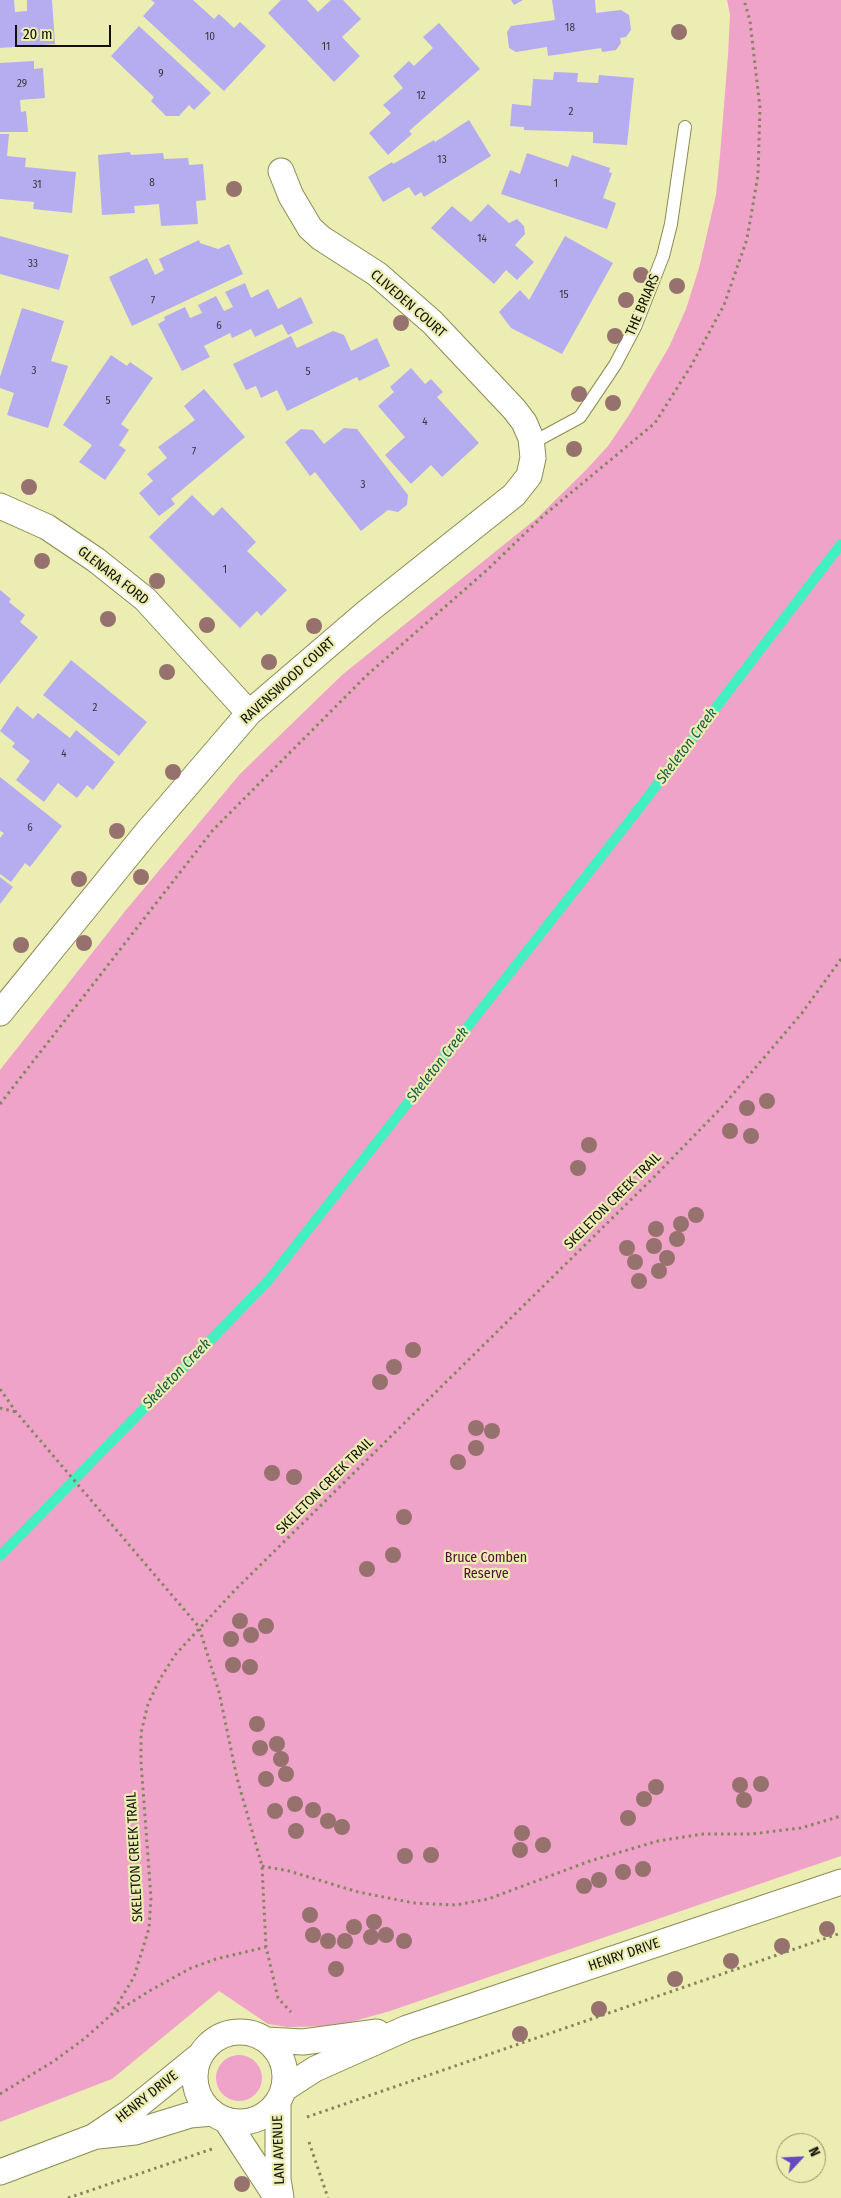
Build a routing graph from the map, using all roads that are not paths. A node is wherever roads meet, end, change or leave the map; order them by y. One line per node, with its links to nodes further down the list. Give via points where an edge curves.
1 (685, 127): 3 (lane, THE BRIARS, via 671,224 663,256 635,327 587,409 573,422)
2 (281, 171): 3 (street, CLIVEDEN COURT, via 310,228 377,274 432,322 514,408)
3 (532, 443): 5 (street, RAVENSWOOD COURT, via 529,476 514,496 368,611)
4 (0, 506): 5 (street, GLENARA FORD, via 47,527 145,599)
5 (248, 713): 6 (street, RAVENSWOOD COURT, via 146,832)
6 (0, 1013)
7 (841, 1882): 8 (street, HENRY DRIVE)
8 (407, 2028): 9 (street, HENRY DRIVE, via 302,2042); 11 (street, HENRY DRIVE, via 315,2069)
9 (267, 2040): 10 (street, via 239,2031 223,2034 209,2043); 11 (street, via 283,2061 286,2075)
10 (199, 2056): 12 (street, via 196,2088 202,2102); 13 (street, HENRY DRIVE, via 130,2112)
11 (281, 2096): 12 (street, via 268,2113 256,2119 240,2122); 15 (street, LAN AVENUE)
12 (219, 2117): 13 (street, HENRY DRIVE, via 190,2115 135,2132); 15 (street, LAN AVENUE)
13 (93, 2137): 14 (street, HENRY DRIVE)
14 (0, 2172)
15 (279, 2198)

